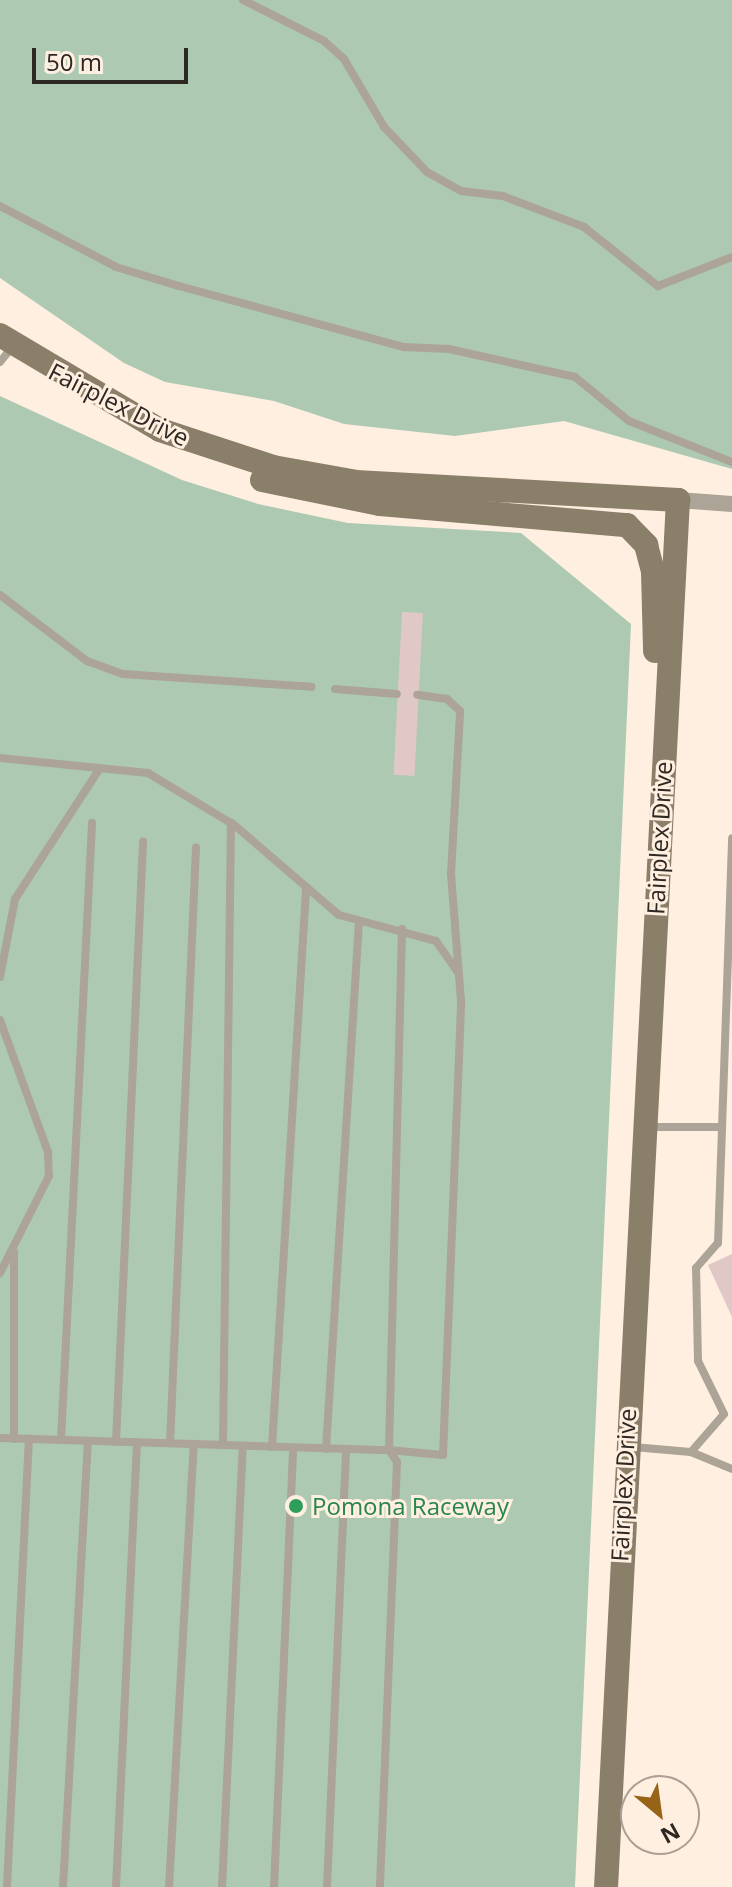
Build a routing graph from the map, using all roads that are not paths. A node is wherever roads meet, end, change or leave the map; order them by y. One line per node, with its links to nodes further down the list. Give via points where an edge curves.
1 (243, 0): 3 (lane, via 324,41 344,59 384,127 427,172 461,191 503,196 584,227 658,286)
2 (0, 206): 6 (lane, via 116,267 179,286 404,347 449,349 575,377 629,421)
3 (732, 257)
4 (5, 347): 5 (street, Fairplex Drive)
5 (93, 396): 7 (street, Fairplex Drive, via 218,452 316,476); 14 (street, via 119,424 234,472 316,495 627,525 646,545 653,572)
6 (732, 462)
7 (678, 500): 8 (street); 14 (street, Fairplex Drive)
8 (732, 504)
9 (0, 595): 10 (lane, via 87,661 123,674)
10 (312, 687)
11 (335, 689): 12 (lane)
12 (397, 694)
13 (417, 695): 25 (lane, via 447,699 460,711 451,874)
14 (665, 729): 28 (street, Fairplex Drive)
15 (0, 758): 16 (lane)
16 (98, 771): 18 (lane, via 148,773); 26 (lane, via 15,899)
17 (92, 823): 36 (lane)
18 (231, 823): 22 (lane); 42 (lane)
19 (732, 838): 29 (lane)
20 (143, 842): 38 (lane)
21 (196, 848): 40 (lane)
22 (306, 889): 23 (lane); 44 (lane)
23 (359, 922): 24 (lane); 47 (lane)
24 (402, 929): 25 (lane, via 436,941); 49 (lane)
25 (459, 974): 49 (lane, via 443,1455)
26 (0, 977)
27 (0, 1020): 30 (lane, via 48,1152 49,1176)
28 (642, 1127): 29 (lane); 45 (street, Fairplex Drive)
29 (722, 1127): 32 (lane, via 718,1243 696,1268 698,1361)
30 (14, 1251): 31 (lane); 34 (lane)
31 (0, 1273)
32 (728, 1413): 50 (lane)
33 (0, 1438): 34 (lane)
34 (14, 1439): 35 (lane)
35 (29, 1439): 36 (lane); 52 (lane)
36 (61, 1440): 37 (lane)
37 (88, 1441): 38 (lane); 53 (lane)
38 (116, 1442): 39 (lane)
39 (137, 1442): 40 (lane); 54 (lane)
40 (170, 1443): 41 (lane)
41 (194, 1444): 42 (lane); 55 (lane)
42 (223, 1445): 43 (lane)
43 (243, 1446): 44 (lane); 56 (lane)
44 (272, 1447): 46 (lane)
45 (625, 1447): 50 (lane); 60 (street, Fairplex Drive)
46 (293, 1448): 47 (lane); 57 (lane)
47 (326, 1449): 48 (lane)
48 (346, 1449): 49 (lane); 58 (lane)
49 (389, 1450): 59 (lane, via 397,1462)
50 (691, 1452): 51 (lane, via 717,1469)
51 (732, 1469)
52 (7, 1887)
53 (63, 1887)
54 (116, 1887)
55 (169, 1887)
56 (222, 1887)
57 (274, 1887)
58 (327, 1887)
59 (380, 1887)
60 (606, 1887)

